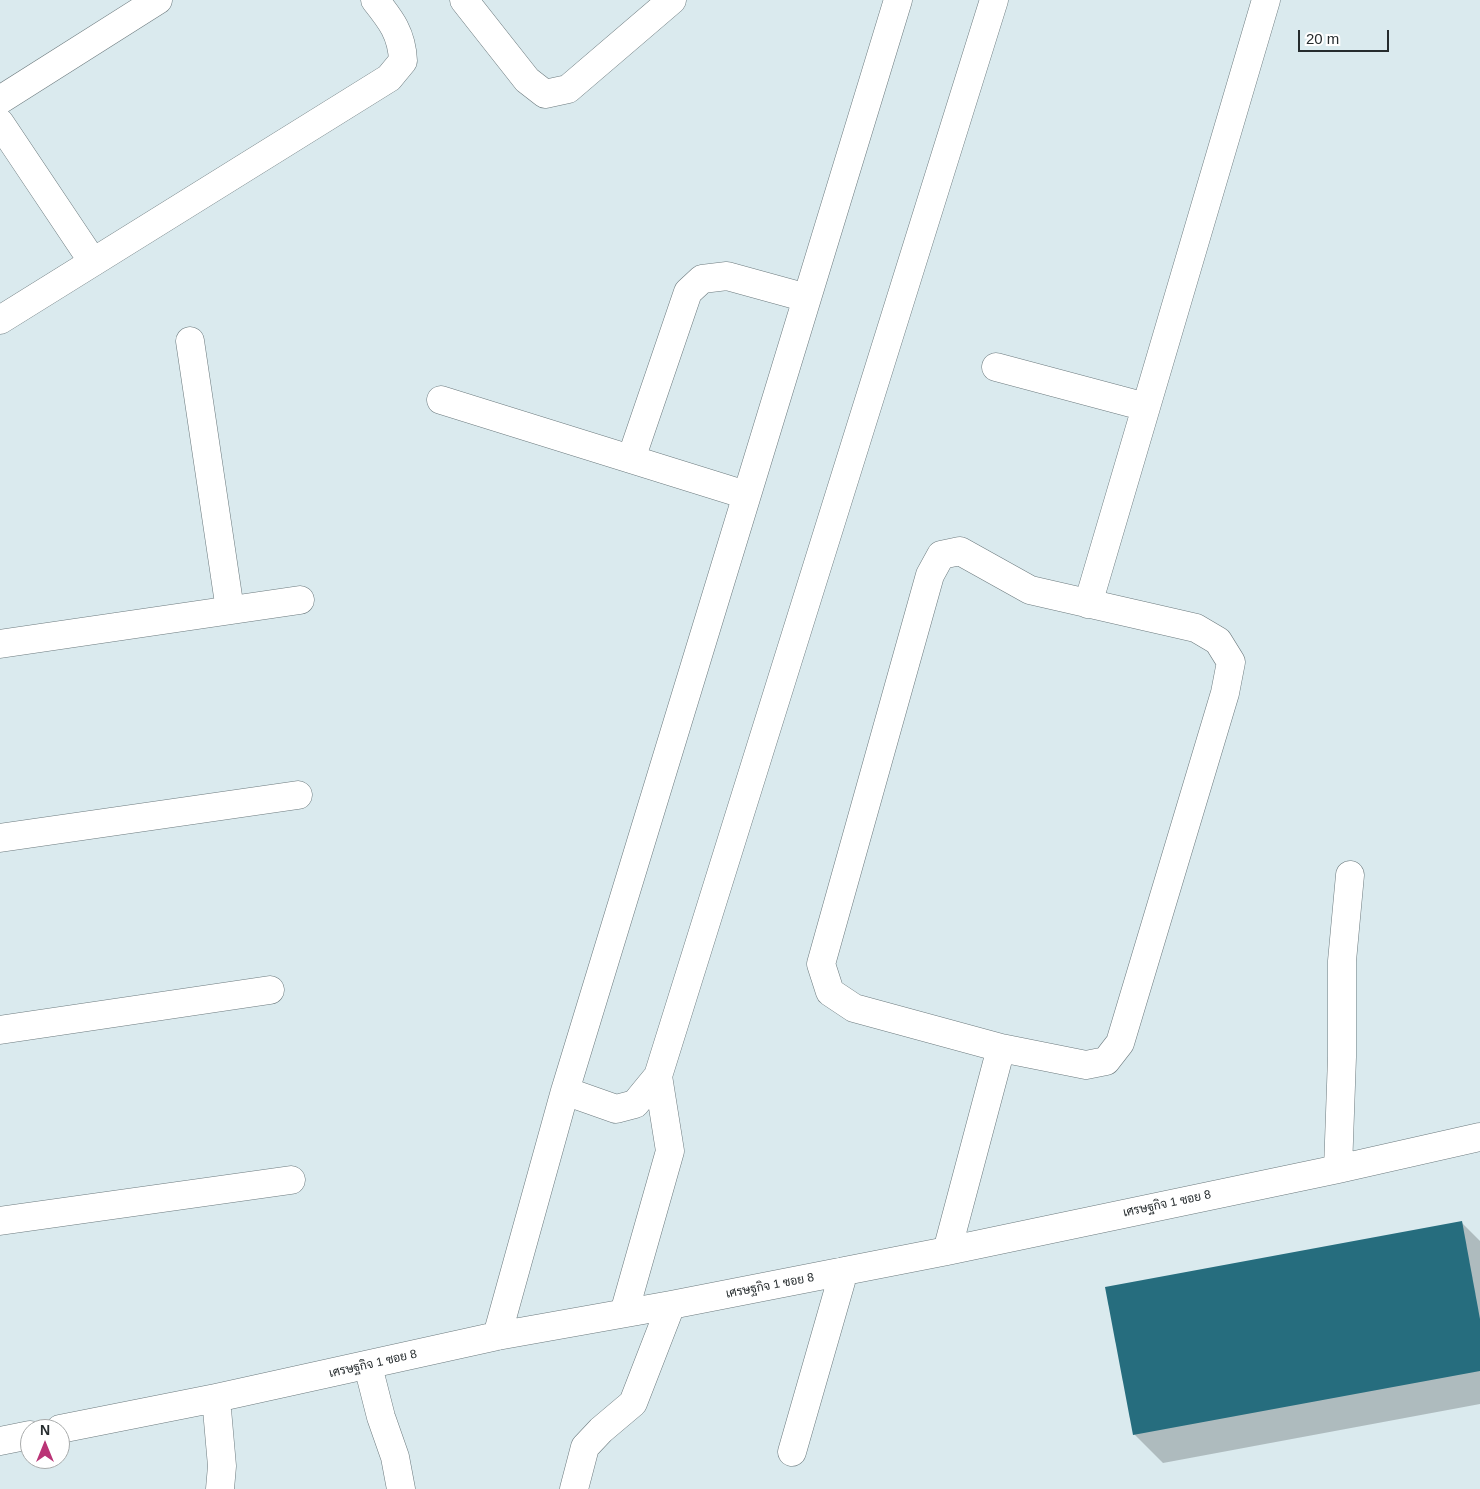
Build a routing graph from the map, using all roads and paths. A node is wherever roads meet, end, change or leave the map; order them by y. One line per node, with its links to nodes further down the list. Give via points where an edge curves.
1 (158, 0): 8 (street)
2 (375, 0): 10 (street, via 403,45 403,60 388,78)
3 (464, 0): 4 (street, via 527,80 545,94 568,89)
4 (672, 0)
5 (898, 0): 11 (street)
6 (994, 0): 30 (street)
7 (1266, 0): 16 (street)
8 (0, 100)
9 (0, 123): 10 (street)
10 (93, 262): 12 (street)
11 (807, 298): 17 (street, via 727,276 702,279 688,292); 18 (street)
12 (0, 320)
13 (190, 341): 21 (street)
14 (996, 367): 16 (street)
15 (441, 400): 17 (street)
16 (1146, 407): 20 (street)
17 (631, 459): 18 (street)
18 (746, 495): 31 (street)
19 (300, 600): 21 (street)
20 (1088, 604): 29 (street, via 1196,628 1218,641 1231,662 1230,670 1120,1043 1106,1062 1086,1066); 29 (street, via 1030,590 960,551 941,555 930,575 821,964 830,992 854,1008)
21 (230, 610): 23 (street)
22 (0, 640): 23 (street)
23 (0, 644)
24 (298, 795): 25 (street)
25 (0, 838)
26 (1350, 875): 33 (street, via 1342,961)
27 (270, 990): 28 (street)
28 (0, 1030)
29 (1001, 1048): 36 (street)
30 (658, 1076): 31 (street, via 635,1104 616,1109); 39 (street, via 670,1151)
31 (565, 1091): 40 (street)
32 (1480, 1137): 33 (street, เศรษฐกิจ 1 ซอย 8)
33 (1338, 1169): 36 (street, เศรษฐกิจ 1 ซอย 8)
34 (291, 1180): 35 (street)
35 (0, 1221)
36 (947, 1251): 37 (street, เศรษฐกิจ 1 ซอย 8)
37 (844, 1271): 38 (street, เศรษฐกิจ 1 ซอย 8); 46 (street)
38 (671, 1305): 39 (street, เศรษฐกิจ 1 ซอย 8); 49 (street, via 633,1403 585,1447)
39 (624, 1314): 40 (street, เศรษฐกิจ 1 ซอย 8)
40 (497, 1336): 41 (street, เศรษฐกิจ 1 ซอย 8)
41 (368, 1366): 42 (street, เศรษฐกิจ 1 ซอย 8); 48 (street)
42 (216, 1398): 43 (street, เศรษฐกิจ 1 ซอย 8); 47 (street, via 222,1466)
43 (70, 1427)
44 (20, 1437): 45 (street)
45 (0, 1441)
46 (792, 1452)
47 (220, 1489)
48 (401, 1489)
49 (574, 1489)

